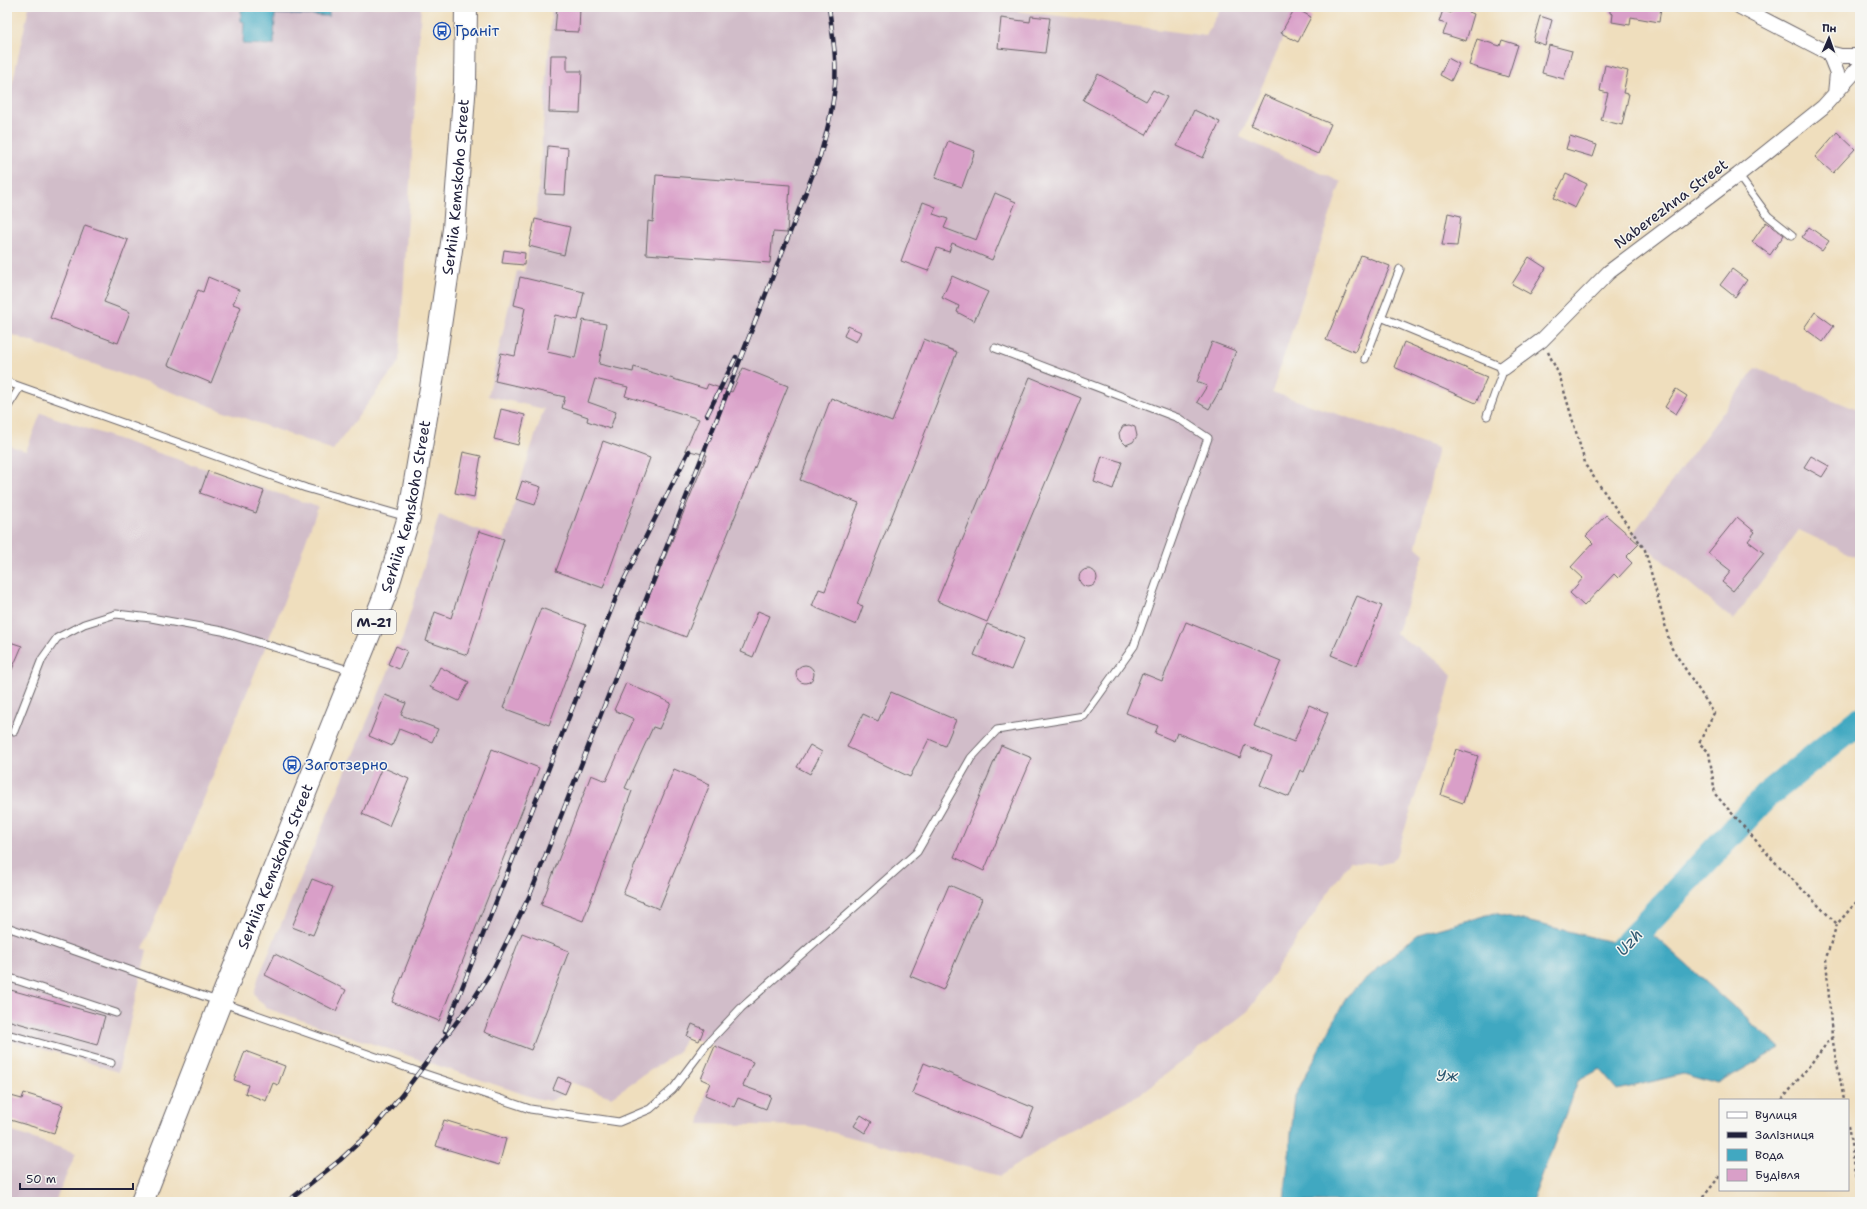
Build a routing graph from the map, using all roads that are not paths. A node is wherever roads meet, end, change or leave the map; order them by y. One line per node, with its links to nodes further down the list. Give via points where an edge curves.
1 (466, 7): 18 (highway, Serhiia Kemskoho Street / М-21, via 465,83 454,229)
2 (1740, 7): 3 (street)
3 (1829, 53): 4 (street); 6 (street, via 1837,73)
4 (1860, 56)
5 (1860, 66): 6 (street, Naberezhna Street)
6 (1835, 94): 7 (street, Naberezhna Street)
7 (1738, 175): 8 (lane, via 1768,216); 13 (street, Naberezhna Street, via 1609,272 1542,340)
8 (1792, 235)
9 (1400, 269): 10 (lane)
10 (1381, 317): 12 (lane); 13 (lane)
11 (995, 348): 23 (lane, via 1178,418 1208,438 1134,646 1084,716 997,730 971,758 917,852 741,1008 707,1044 673,1089 650,1109 619,1122 530,1109)
12 (1365, 360)
13 (1504, 368): 17 (lane)
14 (7, 382): 15 (lane)
15 (20, 387): 16 (lane); 18 (lane, via 306,488)
16 (7, 408)
17 (1487, 416)
18 (409, 517): 19 (highway, Serhiia Kemskoho Street / М-21, via 385,595)
19 (353, 672): 20 (lane, via 222,631 116,614 84,624 57,638 42,659); 23 (highway, Serhiia Kemskoho Street / М-21)
20 (14, 731)
21 (7, 928): 23 (lane)
22 (7, 977): 24 (lane)
23 (220, 1003): 27 (highway, Serhiia Kemskoho Street / М-21)
24 (116, 1013)
25 (7, 1034): 26 (lane)
26 (111, 1063)
27 (142, 1202)

